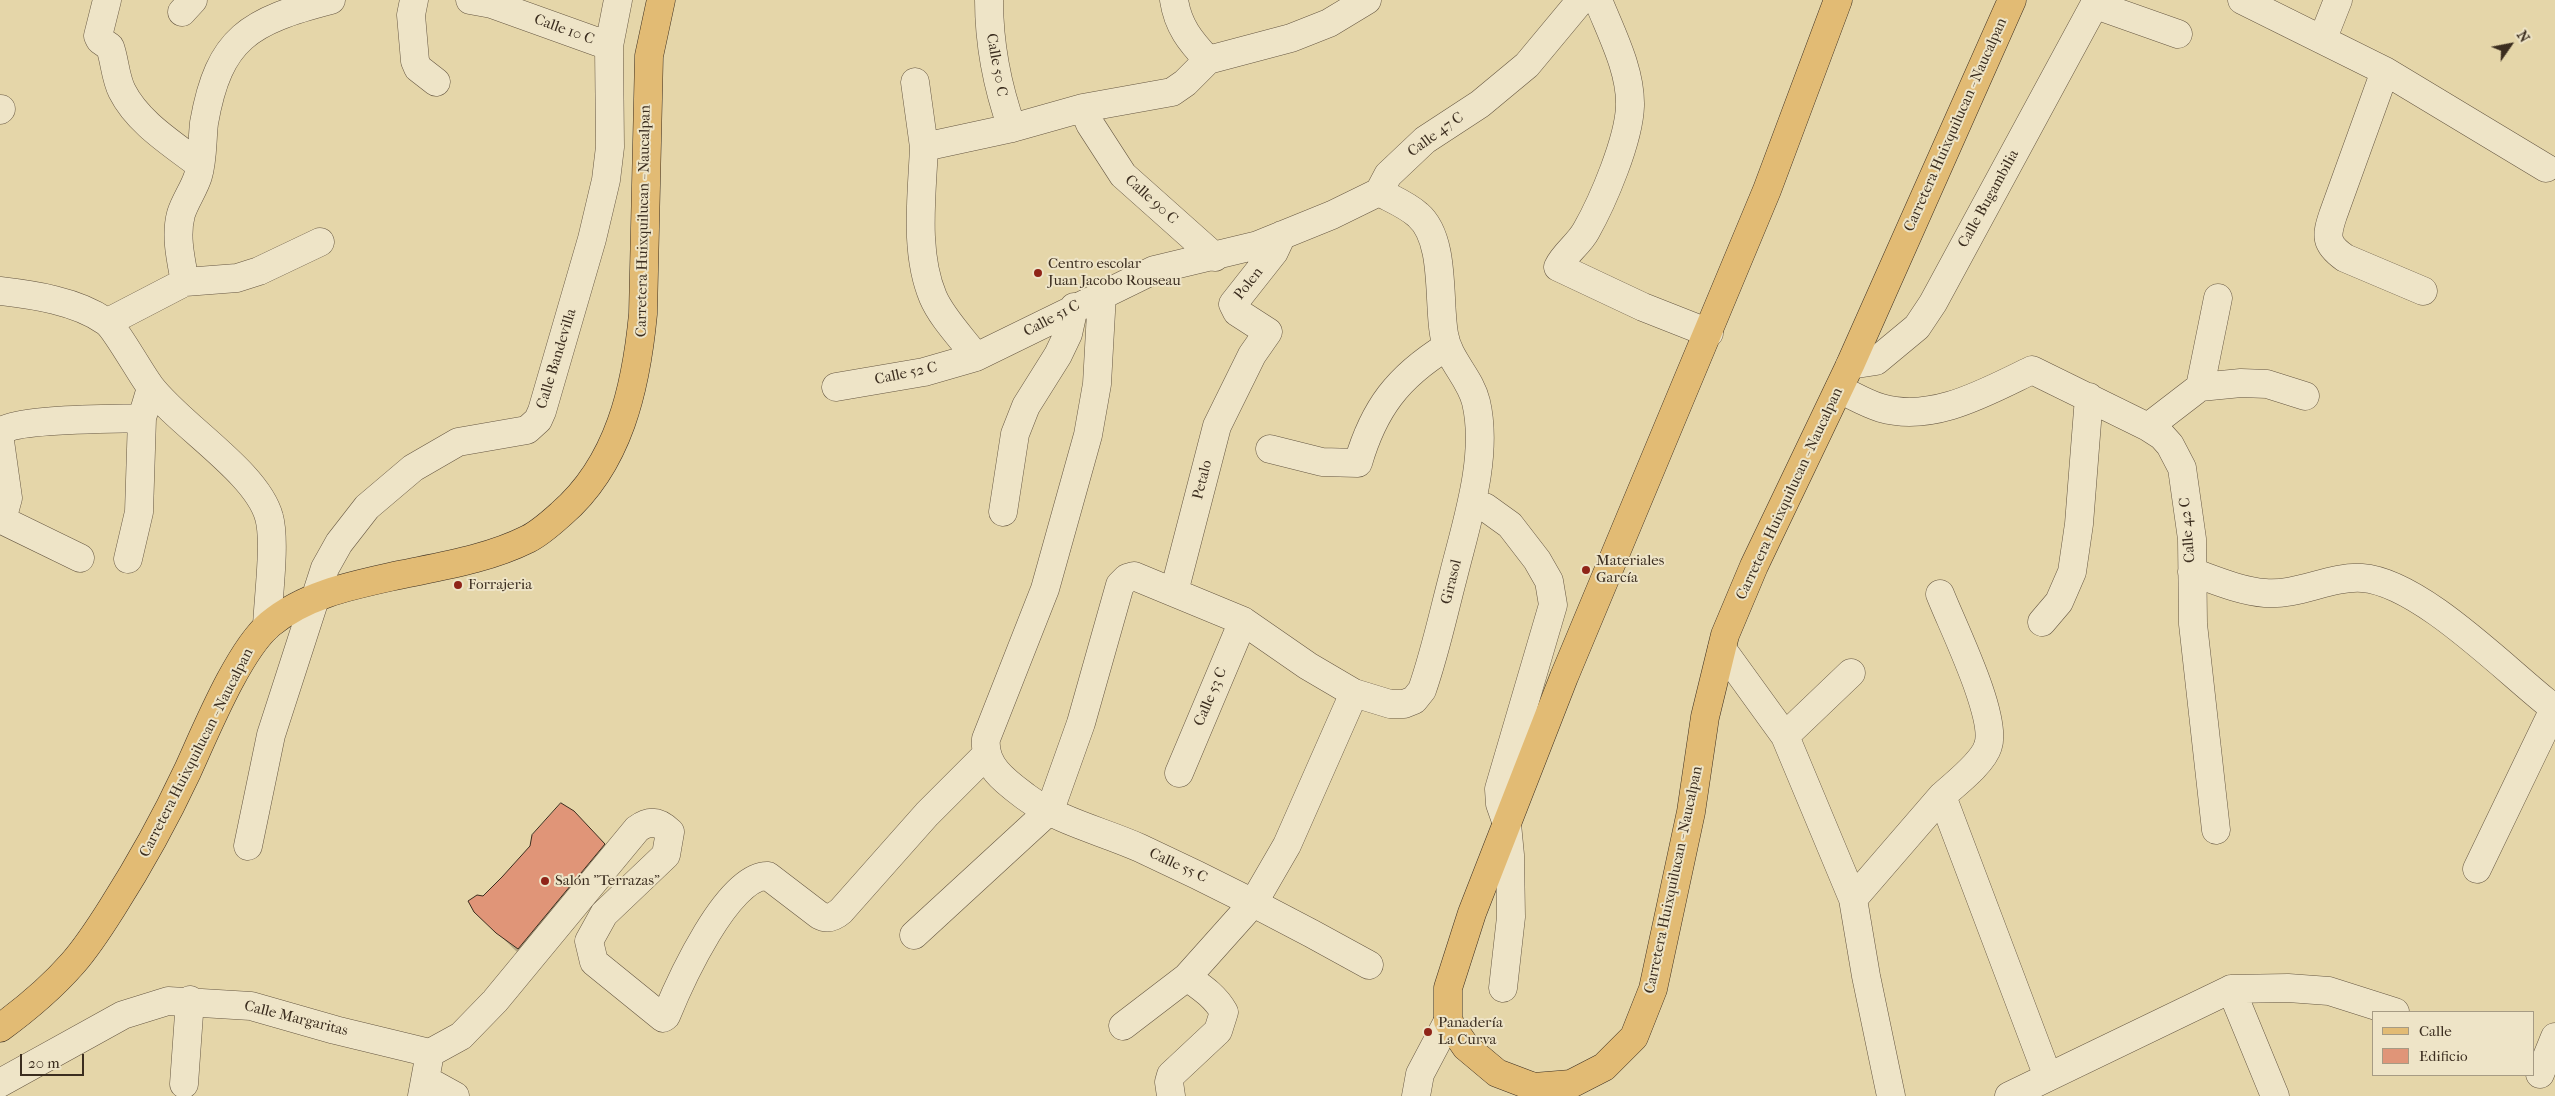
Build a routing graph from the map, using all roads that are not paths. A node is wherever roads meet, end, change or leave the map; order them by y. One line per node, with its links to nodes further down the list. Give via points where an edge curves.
1 (107, 0): 27 (street, via 98,36 110,47 122,91 143,119)
2 (414, 0): 22 (street, via 411,15 415,62)
3 (618, 0): 19 (street, Calle Bandevilla)
4 (661, 0): 63 (main road, Carretera Huixquilucan - Naucalpan, via 649,56 640,346 633,389 604,464 584,492 529,539 471,560 358,584)
5 (989, 0): 25 (street, Calle 50 C, via 991,50 1002,101)
6 (1174, 0): 20 (street, via 1182,30)
7 (1581, 0): 29 (street, Calle 47 C, via 1527,65 1480,104 1425,140 1388,175)
8 (1598, 0): 40 (street, via 1622,60 1630,105 1628,129 1585,233 1558,267 1643,307)
9 (1838, 0): 40 (main road)
10 (2012, 0): 43 (main road, Carretera Huixquilucan - Naucalpan)
11 (2242, 0): 18 (street)
12 (2338, 0): 18 (street)
13 (325, 1): 27 (street, via 258,25 233,46 218,68 210,91)
14 (485, 1): 19 (street, Calle 10 C)
15 (2096, 2): 17 (street); 43 (street, Calle Bugambilia, via 1917,327 1876,361)
16 (1362, 5): 20 (street, via 1291,38)
17 (2178, 34)
18 (2323, 38): 21 (street)
19 (609, 46): 63 (street, Calle Bandevilla, via 610,148 606,180 578,292 538,420 527,430 458,442 413,468 367,507 325,568)
20 (1208, 60): 24 (street, via 1172,92)
21 (2386, 71): 28 (street); 35 (street, via 2333,214 2328,237 2335,251 2345,258)
22 (436, 82)
23 (915, 82): 26 (street)
24 (1083, 108): 25 (street); 32 (street, Calle 90 C, via 1123,175)
25 (1012, 128): 26 (street)
26 (924, 147): 42 (street, via 920,233 929,285 939,307)
27 (200, 166): 33 (street, via 181,215 180,251)
28 (2546, 168)
29 (1379, 192): 30 (street); 41 (street, via 1420,216 1432,236 1442,288)
30 (1282, 235): 32 (street); 44 (street, Polen, via 1274,252 1233,304 1237,312 1268,332)
31 (320, 242): 33 (street, via 237,278)
32 (1214, 257): 36 (street, Calle 51 C, via 1165,266)
33 (185, 282): 39 (street)
34 (0, 291): 39 (street, via 77,307)
35 (2423, 291)
36 (1102, 294): 38 (street, Calle 51 C); 72 (street, via 1097,384 1088,434 1045,589 986,739)
37 (2218, 298): 47 (street)
38 (1074, 307): 42 (street, Calle 51 C); 57 (street, via 1068,334 1026,406 1016,434)
39 (108, 322): 46 (street)
40 (1709, 333): 76 (main road, via 1568,668)
41 (1446, 347): 55 (street, via 1422,362 1388,396 1365,440 1358,463 1322,462); 56 (street, Girasol, via 1476,402 1478,469)
42 (976, 357): 45 (street, Calle 52 C, via 924,372)
43 (1850, 364): 48 (main road, Carretera Huixquilucan - Naucalpan)
44 (1243, 372): 61 (street, Petalo, via 1217,426)
45 (836, 387)
46 (151, 388): 51 (street); 66 (street, via 242,475 263,501 270,518 271,537)
47 (2200, 388): 49 (street, via 2267,384); 52 (street)
48 (1838, 389): 50 (street, Calle 42 C, via 1881,408 1909,412 1943,408 2032,370); 67 (main road, Carretera Huixquilucan - Naucalpan, via 1754,566)
49 (2304, 396)
50 (2089, 398): 52 (street, Calle 42 C); 65 (street, via 2072,572 2059,602)
51 (142, 418): 53 (street, via 54,421 10,427); 59 (street, via 139,512)
52 (2148, 427): 60 (street, Calle 42 C, via 2170,445 2182,468 2192,539)
53 (0, 432)
54 (0, 441): 58 (street, via 8,498 2,520)
55 (1270, 448)
56 (1472, 505): 69 (street, Girasol, via 1422,690 1414,700 1404,704 1390,704); 76 (street, via 1485,507 1510,525 1549,581 1553,605 1499,789)
57 (1003, 512)
58 (80, 558)
59 (128, 559)
60 (2192, 572): 70 (street, Calle 42 C, via 2266,593 2362,578 2384,582 2450,621); 77 (street, via 2193,624)
61 (1174, 592): 64 (street, Girasol); 75 (street, Girasol, via 1134,576 1120,585 1081,723)
62 (1940, 594): 74 (street, via 1986,712 1990,736 1984,755)
63 (316, 597): 66 (main road, Carretera Huixquilucan - Naucalpan, via 284,613); 78 (street, Calle Bandevilla, via 271,735)
64 (1243, 621): 69 (street, Girasol); 73 (street, Calle 53 C)
65 (2042, 622)
66 (267, 626): 91 (main road, Carretera Huixquilucan - Naucalpan, via 234,674 172,803 132,877 89,944 52,986)
67 (1722, 649): 71 (street); 89 (main road, Carretera Huixquilucan - Naucalpan, via 1705,717 1691,812 1653,989 1634,1037 1604,1067 1571,1084 1534,1088 1497,1073 1466,1047)
68 (1851, 673): 71 (street)
69 (1354, 694): 81 (street, via 1287,845)
70 (2555, 709): 79 (street)
71 (1785, 736): 80 (street)
72 (988, 760): 75 (street, Calle 55 C, via 1027,798); 93 (street, via 927,814 842,911 832,917 819,915 768,876 757,878 736,893 717,916 663,1018 594,962 589,941 604,914 666,855 670,832 656,822 643,824 495,1001 461,1036)
73 (1179, 774)
74 (1942, 796): 80 (street); 95 (street)
75 (1050, 810): 81 (street, Calle 55 C); 82 (street)
76 (1507, 824): 85 (street, via 1511,917); 89 (main road, via 1455,962 1448,988)
77 (2216, 830)
78 (248, 846)
79 (2477, 869)
80 (1853, 899): 102 (street)
81 (1254, 902): 83 (street, Calle 55 C); 84 (street)
82 (914, 935)
83 (1369, 964)
84 (1187, 976): 90 (street); 100 (street, via 1224,1012 1218,1031 1171,1075 1168,1082)
85 (1503, 988)
86 (2231, 989): 88 (street, via 2330,991); 95 (street); 104 (street)
87 (190, 1000): 93 (street, Calle Margaritas, via 251,1006); 96 (street, Calle Margaritas, via 168,1000 123,1014); 97 (street)
88 (2392, 1011)
89 (1448, 1021): 101 (street, via 1420,1074)
90 (1122, 1026)
91 (0, 1028)
92 (2555, 1037): 94 (street)
93 (430, 1053): 98 (street)
94 (2543, 1075)
95 (2048, 1077): 103 (street)
96 (0, 1084)
97 (184, 1084)
98 (424, 1088): 99 (street)
99 (455, 1096)
100 (1171, 1096)
101 (1416, 1096)
102 (1891, 1096)
103 (2010, 1096)
104 (2275, 1096)

